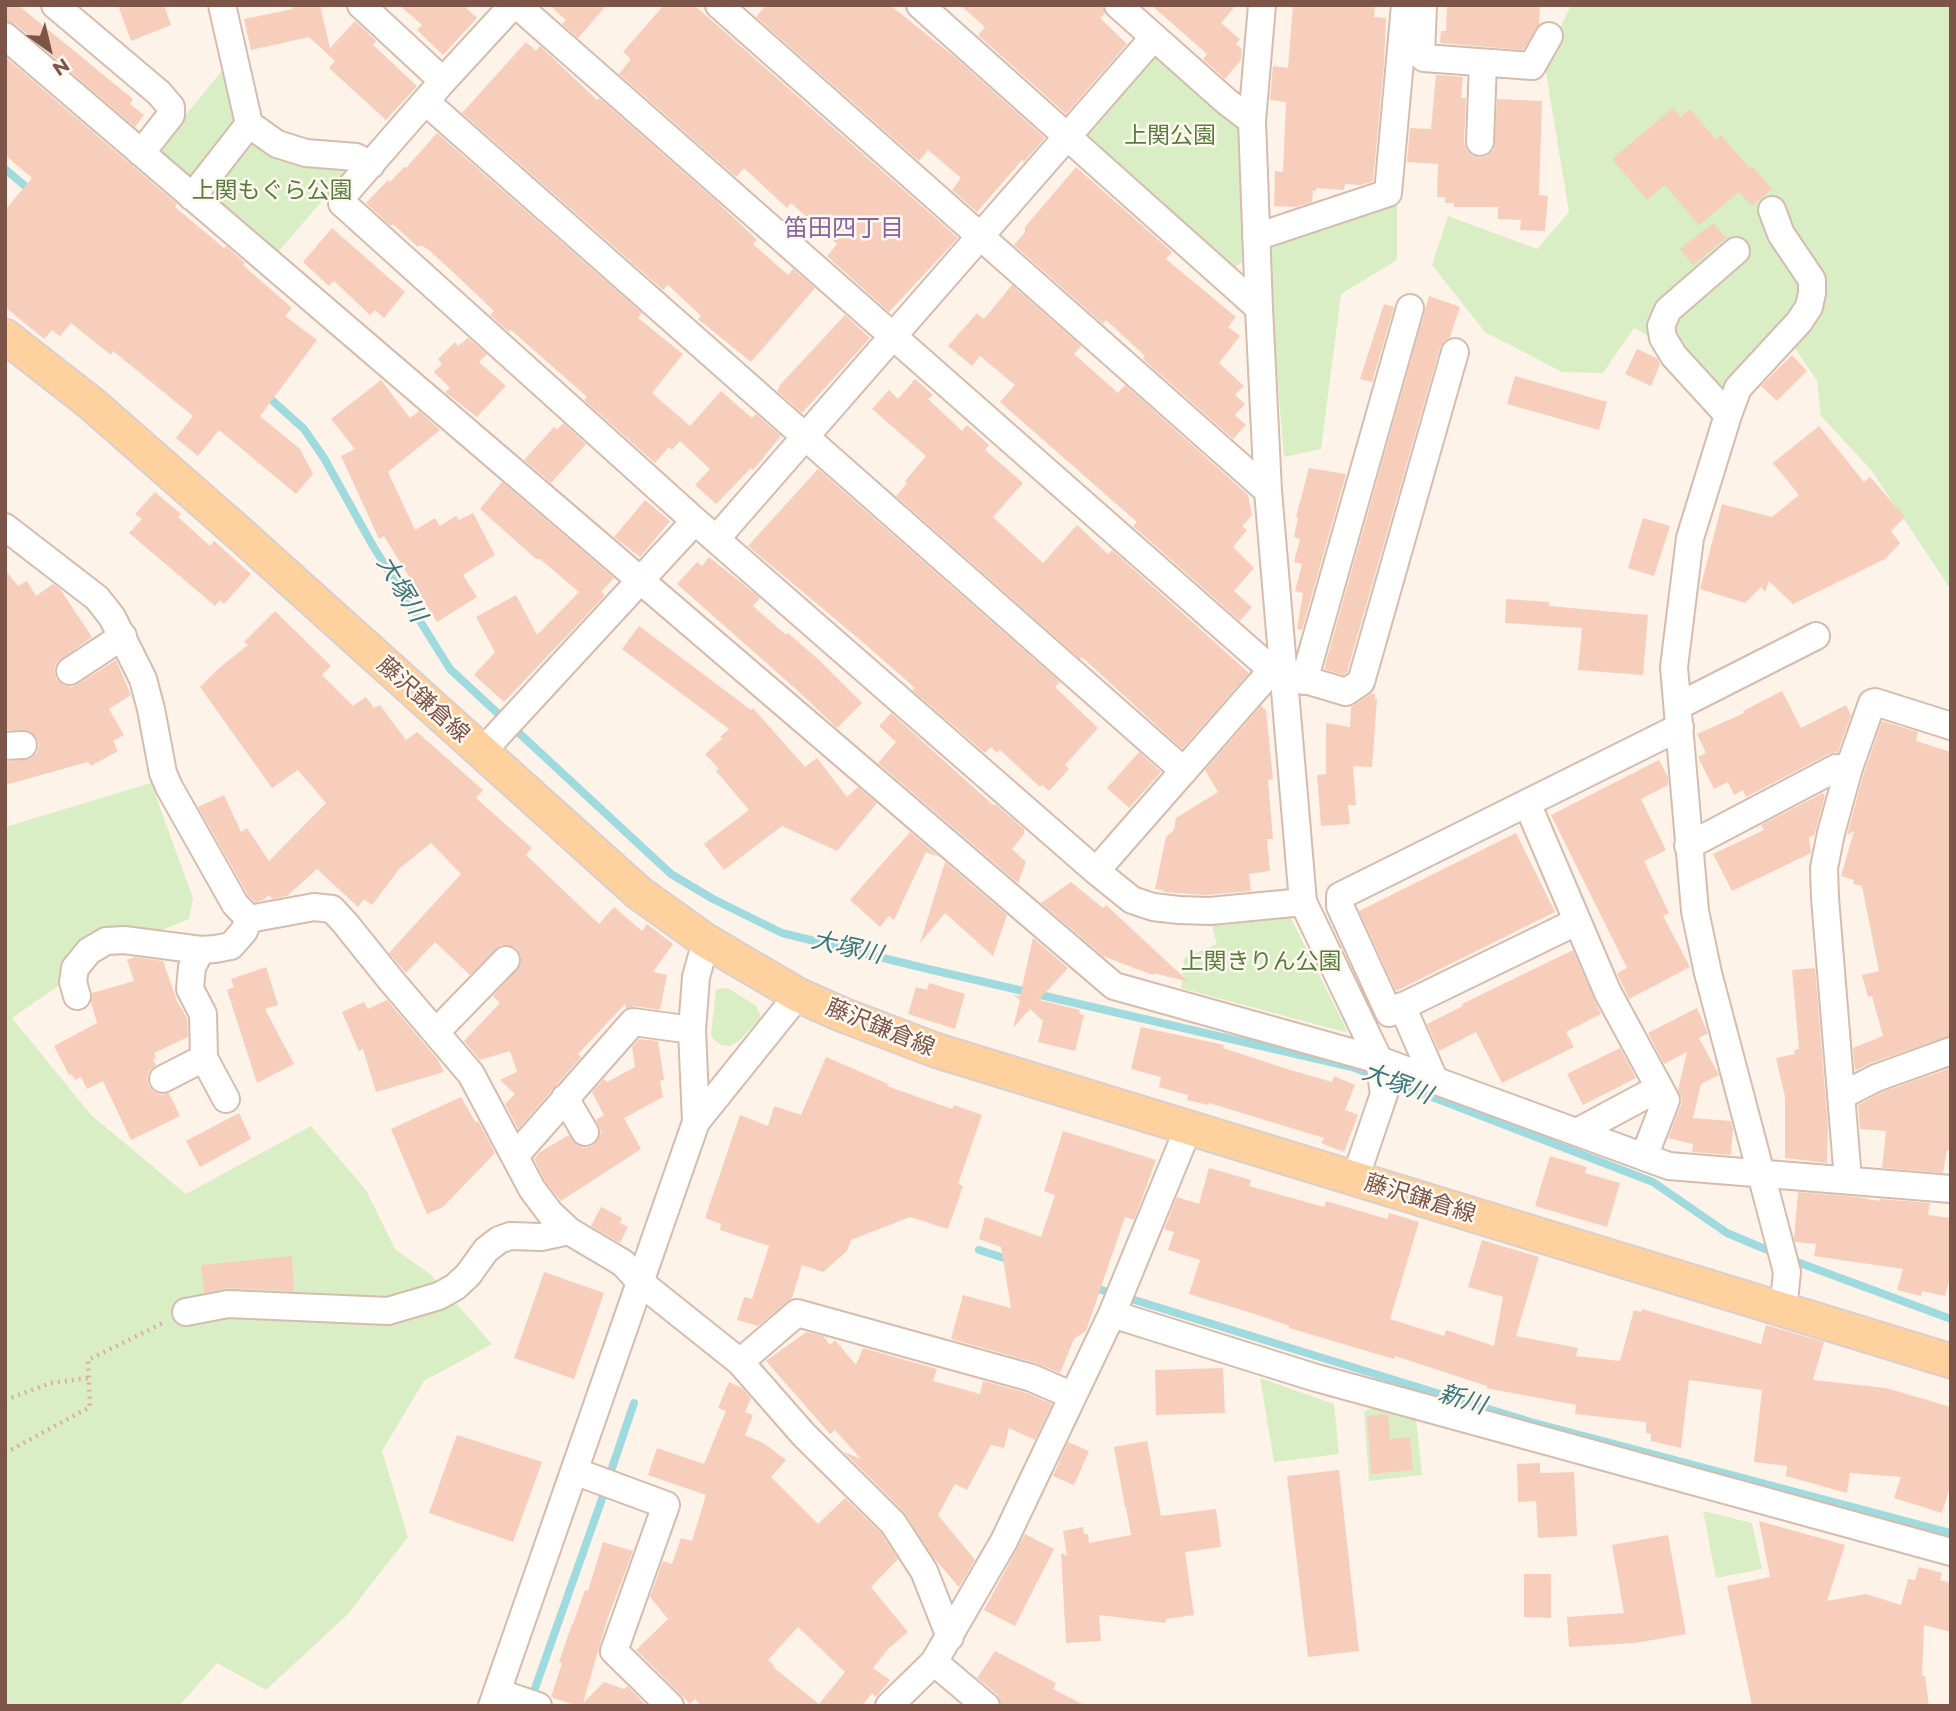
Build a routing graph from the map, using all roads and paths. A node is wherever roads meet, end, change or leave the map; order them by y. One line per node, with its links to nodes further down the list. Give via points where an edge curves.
1 (55, 5): 21 (street, via 171,107 171,116)
2 (222, 5): 18 (street)
3 (361, 5): 15 (street)
4 (515, 5): 15 (street); 31 (street)
5 (719, 5): 26 (street)
6 (920, 5): 19 (street)
7 (1118, 5): 13 (street)
8 (1262, 5): 17 (street)
9 (1405, 5): 25 (street, via 1388,193)
10 (1423, 5): 14 (street, via 1424,58)
11 (5, 36): 21 (street)
12 (1549, 36): 14 (street, via 1532,66)
13 (1154, 37): 17 (street); 19 (street)
14 (1483, 63): 20 (street)
15 (443, 81): 16 (street)
16 (426, 102): 22 (street); 34 (street)
17 (1252, 121): 25 (street)
18 (248, 124): 22 (street, via 277,144 306,153 356,157); 23 (street)
19 (1068, 136): 26 (street); 28 (street)
20 (1480, 142)
21 (141, 153): 23 (street)
22 (371, 164): 36 (street, via 342,197 342,203)
23 (192, 197): 39 (street)
24 (1772, 209): 33 (street, via 1781,234 1812,280 1810,300 1799,321 1738,388)
25 (1256, 236): 28 (street)
26 (981, 237): 31 (street); 35 (street)
27 (1736, 251): 33 (street, via 1668,310 1661,326 1674,356)
28 (1259, 308): 35 (street)
29 (1410, 308): 43 (street)
30 (5, 336): 46 (main road, 藤沢鎌倉線, via 92,404 218,514)
31 (894, 337): 34 (street); 43 (street)
32 (1455, 352): 43 (street, via 1361,682 1346,692)
33 (1728, 415): 44 (street, via 1690,538 1674,667)
34 (805, 437): 38 (street); 48 (street)
35 (1268, 491): 43 (street)
36 (695, 521): 38 (street); 39 (street)
37 (5, 527): 40 (street, via 97,598)
38 (716, 539): 51 (street)
39 (641, 582): 46 (street); 63 (street, via 1114,986)
40 (123, 636): 42 (street); 53 (street, via 143,679 169,787 220,881)
41 (1816, 636): 44 (street)
42 (70, 671)
43 (1286, 675): 48 (street); 52 (street)
44 (1679, 716): 49 (street); 50 (street)
45 (1951, 726): 47 (street, via 1872,703)
46 (481, 753): 55 (main road, 藤沢鎌倉線, via 639,893)
47 (1849, 768): 50 (street, via 1836,768); 69 (street, via 1824,869)
48 (1184, 771): 51 (street)
49 (1527, 803): 54 (street); 60 (street, via 1340,896 1340,906)
50 (1688, 846): 78 (street, via 1707,973)
51 (1096, 872): 52 (street, via 1132,900 1179,911)
52 (1303, 902): 63 (street)
53 (248, 919): 56 (street, via 231,946); 62 (street, via 299,909 332,909)
54 (1576, 922): 60 (street); 68 (street)
55 (706, 941): 58 (main road, 藤沢鎌倉線); 61 (street, via 696,977)
56 (201, 950): 59 (street, via 106,941 89,951 75,968); 65 (street, via 192,967 190,989 203,1014)
57 (506, 960): 62 (street)
58 (798, 995): 72 (street); 73 (main road, 藤沢鎌倉線, via 938,1051)
59 (77, 996)
60 (1396, 1009): 63 (street); 67 (street)
61 (692, 1030): 70 (street, via 634,1022); 72 (street)
62 (436, 1032): 76 (street, via 471,1074)
63 (1375, 1051): 67 (street); 79 (street, via 1384,1094)
64 (1951, 1051): 69 (street)
65 (204, 1058): 66 (street); 71 (street)
66 (163, 1079)
67 (1435, 1081): 75 (street)
68 (1659, 1088): 75 (street); 77 (street, via 1666,1100)
69 (1841, 1096): 80 (street)
70 (565, 1098): 74 (street); 76 (street)
71 (226, 1099)
72 (696, 1122): 83 (street)
73 (1188, 1129): 79 (main road, 藤沢鎌倉線); 86 (street)
74 (586, 1132)
75 (1577, 1132): 77 (street)
76 (514, 1156): 82 (street, via 532,1189)
77 (1644, 1157): 78 (street, via 1669,1166)
78 (1759, 1173): 80 (street); 84 (street, via 1787,1272)
79 (1355, 1179): 84 (main road, 藤沢鎌倉線)
80 (1848, 1180): 81 (street)
81 (1951, 1189)
82 (569, 1231): 83 (street, via 622,1263); 85 (street, via 499,1240 455,1287 388,1311 228,1304)
83 (640, 1283): 88 (street); 93 (street)
84 (1783, 1311): 87 (main road, 藤沢鎌倉線)
85 (186, 1312): 89 (path, via 88,1360)
86 (1112, 1314): 90 (street); 94 (street, via 1313,1377)
87 (1951, 1361)
88 (740, 1362): 90 (street, via 797,1313 1032,1378); 95 (street, via 804,1435 893,1523 924,1571)
89 (89, 1378): 91 (path, via 51,1383); 92 (path, via 89,1407)
90 (1073, 1396): 95 (street, via 1004,1541)
91 (5, 1400)
92 (5, 1453)
93 (574, 1471): 97 (street); 99 (street, via 666,1505 614,1651)
94 (1951, 1552)
95 (950, 1637): 96 (street)
96 (934, 1662): 100 (street); 101 (street)
97 (495, 1699): 98 (street)
98 (538, 1706)
99 (670, 1706)
100 (889, 1706)
101 (986, 1706)

